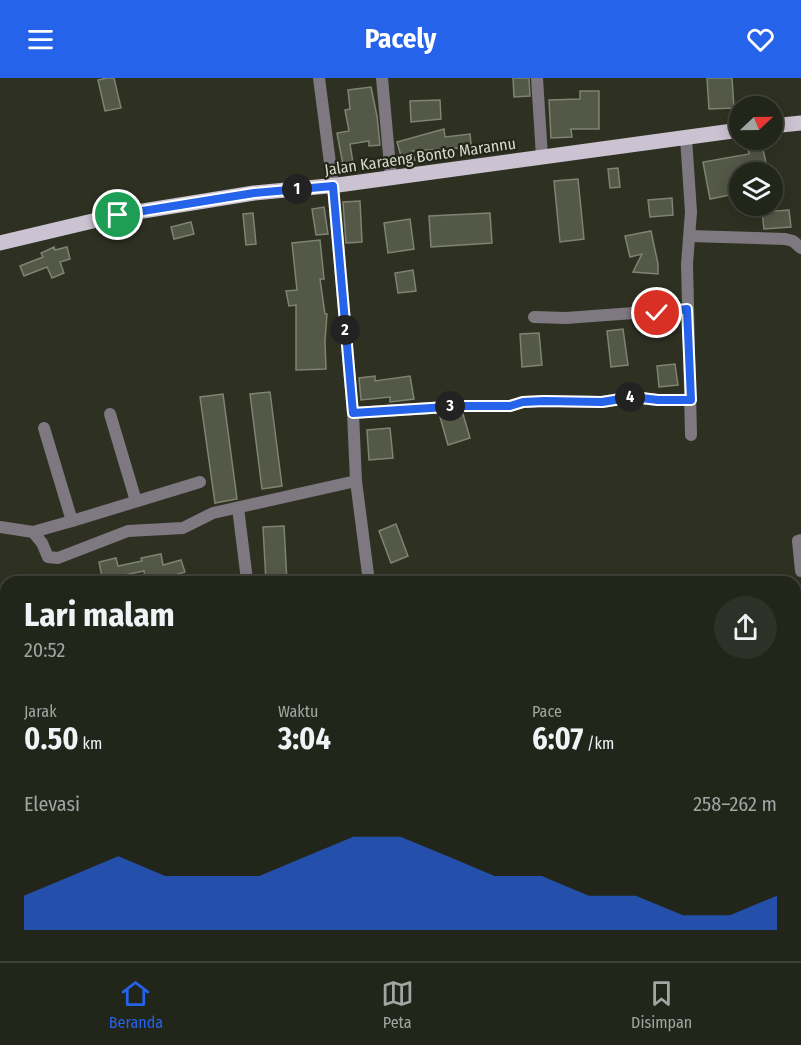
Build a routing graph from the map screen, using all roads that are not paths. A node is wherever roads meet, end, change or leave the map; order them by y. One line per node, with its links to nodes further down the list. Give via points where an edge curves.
1 (319, 78): 10 (street)
2 (382, 78): 9 (street)
3 (537, 78): 8 (street)
4 (801, 123): 5 (main road)
5 (783, 125)
6 (729, 132): 7 (main road, Jalan Karaeng Bonto Marannu)
7 (686, 138): 8 (main road, Jalan Karaeng Bonto Marannu); 11 (street)
8 (542, 157): 9 (main road, Jalan Karaeng Bonto Marannu)
9 (391, 177): 10 (main road, Jalan Karaeng Bonto Marannu)
10 (333, 186): 12 (main road, Jalan Karaeng Bonto Marannu, via 254,193 137,212); 17 (street)
11 (690, 236): 13 (street, via 785,239); 14 (street)
12 (0, 243)
13 (801, 248)
14 (687, 309): 15 (street); 16 (street)
15 (534, 317)
16 (691, 400): 17 (street, via 633,397 602,402 544,401); 20 (street)
17 (353, 413): 21 (street)
18 (110, 414): 23 (street)
19 (44, 428): 25 (street)
20 (691, 435)
21 (356, 481): 24 (street); 31 (street)
22 (200, 482): 23 (street)
23 (136, 501): 25 (street)
24 (238, 508): 27 (street, via 207,515 183,528 128,531 58,558 48,558); 30 (street)
25 (72, 521): 27 (street)
26 (0, 527): 27 (street)
27 (33, 532)
28 (801, 540): 29 (street)
29 (801, 571)
30 (246, 576)
31 (368, 576)

